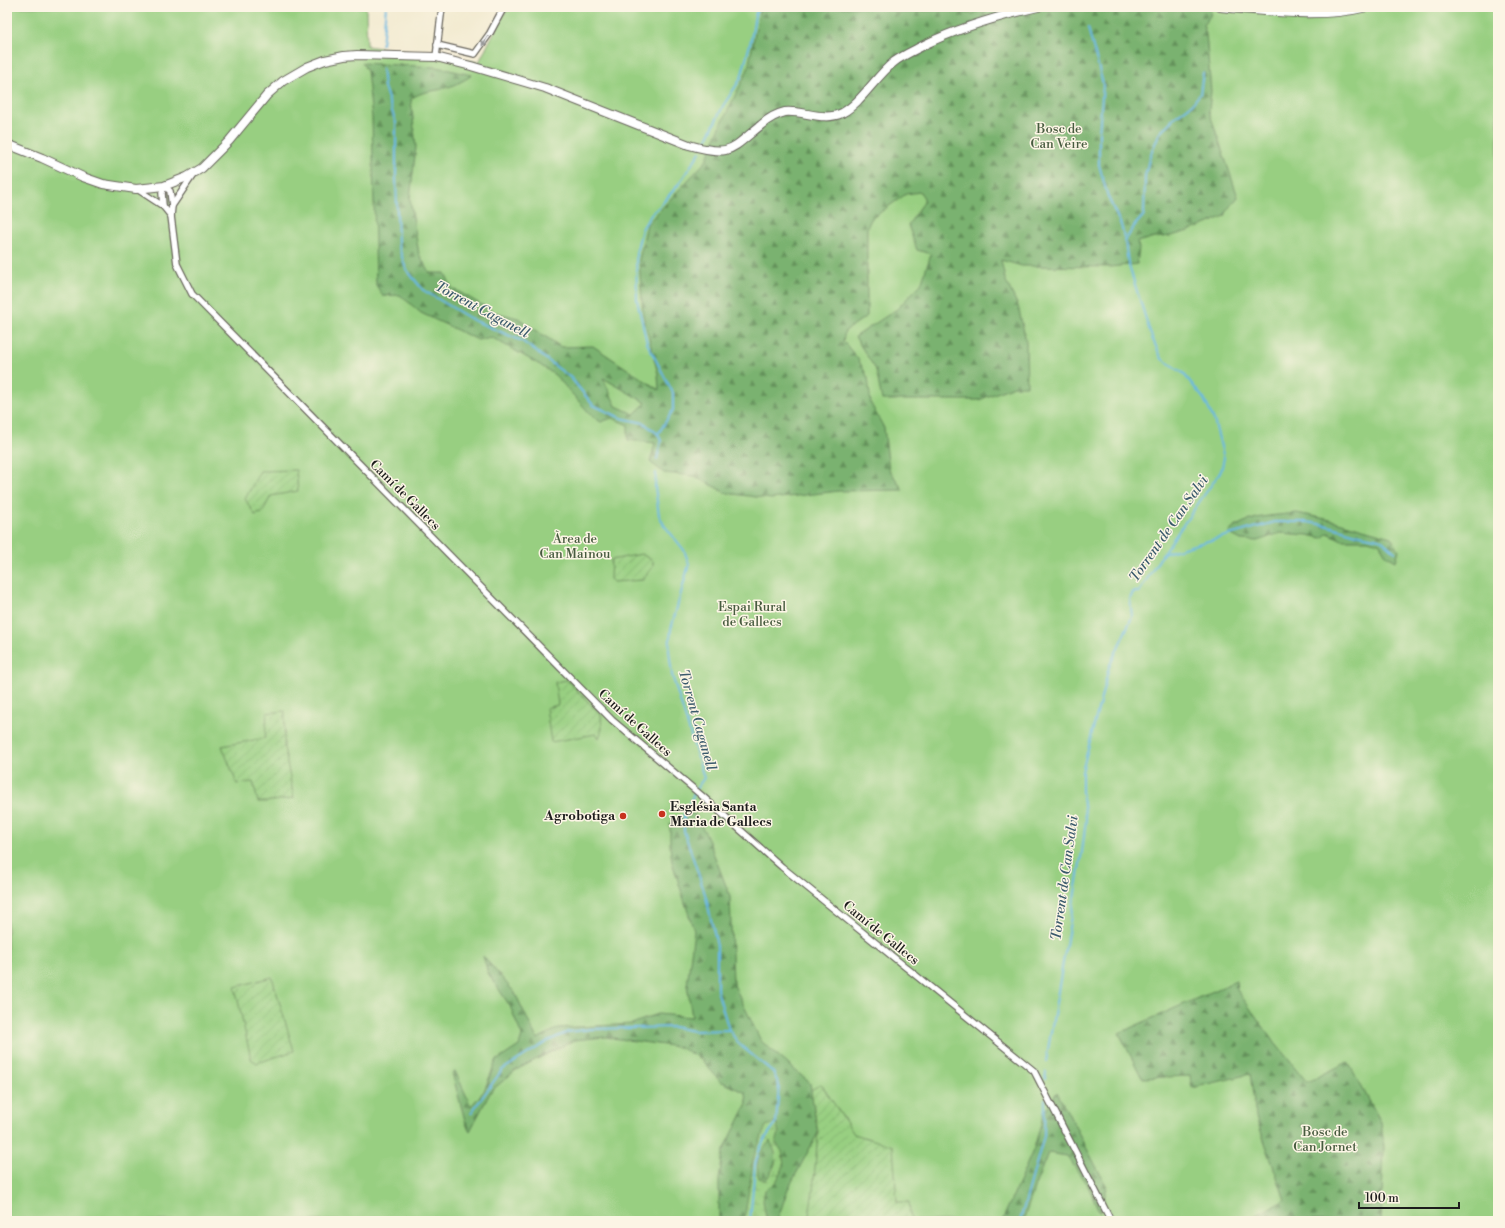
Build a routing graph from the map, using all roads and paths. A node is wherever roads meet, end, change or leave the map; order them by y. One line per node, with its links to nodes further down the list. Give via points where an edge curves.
1 (442, 7): 6 (street)
2 (504, 7): 6 (street, one-way to 6, via 477,53)
3 (1038, 7): 7 (main road, via 975,24 911,51 888,68 840,114 826,116 791,112 770,117 735,147 721,151 689,144 545,88)
4 (1220, 7): 5 (main road, via 1324,14)
5 (1367, 7)
6 (437, 45): 7 (street)
7 (436, 57): 9 (main road, via 344,56 307,66 272,90 216,155)
8 (9, 145): 11 (main road, via 88,179)
9 (196, 172): 10 (main road); 13 (street, Camí de Gallecs)
10 (164, 186): 11 (main road); 12 (street); 13 (street, Camí de Gallecs, via 170,192)
11 (136, 189): 12 (street)
12 (163, 206): 14 (street)
13 (172, 206): 14 (street, Camí de Gallecs)
14 (171, 216): 15 (street, Camí de Gallecs, via 177,264 192,294 612,720 782,867 1034,1071)
15 (1111, 1221)

